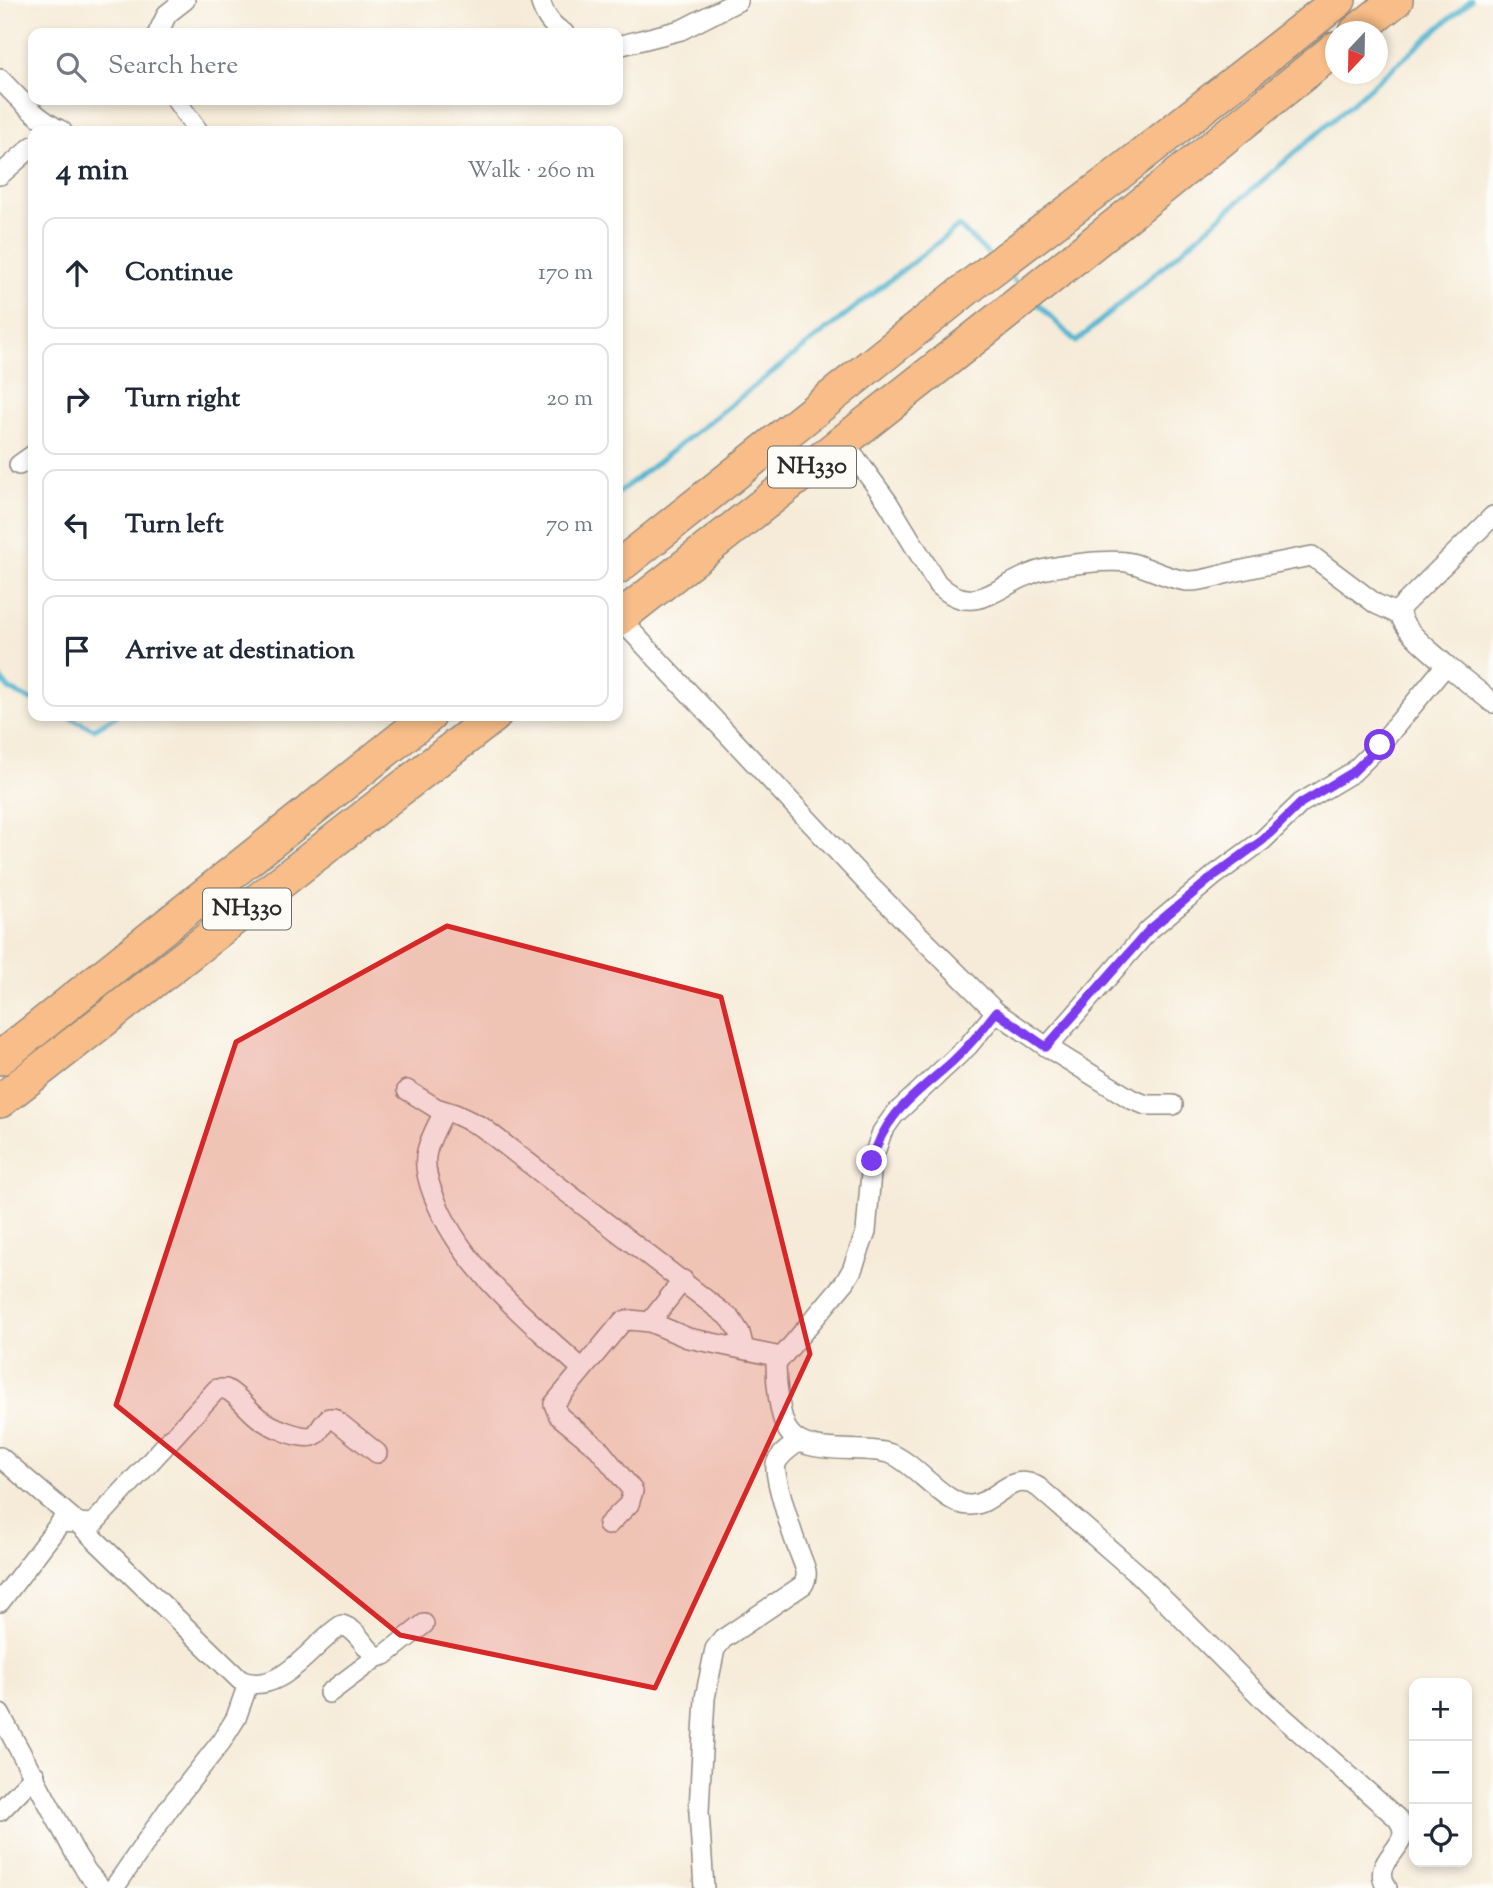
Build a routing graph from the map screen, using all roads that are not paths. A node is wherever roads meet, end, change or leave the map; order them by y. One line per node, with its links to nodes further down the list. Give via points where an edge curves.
1 (185, 0): 7 (street, via 167,14)
2 (540, 0): 8 (street)
3 (1339, 0): 19 (highway, NH330)
4 (1396, 0): 6 (highway)
5 (738, 1): 9 (street, via 681,30)
6 (1370, 21)
7 (160, 28)
8 (556, 28)
9 (623, 45)
10 (1325, 56): 17 (highway, NH330)
11 (0, 79): 13 (street)
12 (180, 105): 14 (street)
13 (49, 126)
14 (194, 126)
15 (28, 150): 16 (street)
16 (0, 175)
17 (844, 442): 20 (street, via 887,500 937,583 959,598 987,597 1042,570 1115,561 1189,581 1312,556 1376,604); 21 (highway, NH330)
18 (1493, 516): 20 (street)
19 (623, 563)
20 (1398, 614): 23 (street, via 1406,628)
21 (623, 616)
22 (623, 623): 27 (street, via 868,884)
23 (1446, 664): 24 (street); 28 (street, via 1353,772 1301,803 1263,840 1149,930)
24 (1493, 703)
25 (423, 721): 29 (highway, NH330)
26 (488, 721): 31 (highway, NH330)
27 (996, 1012): 28 (street); 37 (street, via 882,1132 872,1161 866,1232 852,1270)
28 (1046, 1047): 32 (street, via 1131,1100)
29 (0, 1058)
30 (407, 1090): 33 (street)
31 (0, 1101)
32 (1173, 1105)
33 (444, 1112): 34 (street, via 495,1136); 38 (street, via 427,1151 428,1181 437,1205 485,1277)
34 (683, 1280): 35 (street); 36 (street, via 731,1319)
35 (650, 1322): 36 (street, via 688,1338); 38 (street, via 622,1322)
36 (744, 1349): 37 (street)
37 (781, 1357): 39 (street, via 776,1376 784,1420 789,1433)
38 (582, 1368): 43 (street, via 554,1404 559,1416 598,1448 633,1491 629,1504)
39 (800, 1441): 54 (street, via 784,1452 775,1468 807,1579 719,1642 711,1665 699,1812); 55 (street, via 891,1454 969,1506 1020,1481 1038,1487 1138,1574 1266,1702 1404,1826 1404,1835 1381,1873)
40 (377, 1453): 42 (street, via 333,1418 309,1437 270,1425 232,1392 217,1389 93,1524)
41 (0, 1457): 42 (street)
42 (79, 1524): 44 (street, via 61,1522); 47 (street)
43 (608, 1525)
44 (0, 1602)
45 (424, 1624): 46 (street)
46 (377, 1657): 47 (street, via 355,1631 342,1625 278,1678); 48 (street)
47 (248, 1684): 53 (street, via 221,1742)
48 (329, 1693)
49 (0, 1714): 50 (street)
50 (35, 1775): 51 (street); 52 (street, via 75,1853)
51 (0, 1811)
52 (101, 1888)
53 (114, 1888)
54 (704, 1888)
55 (1387, 1888)

